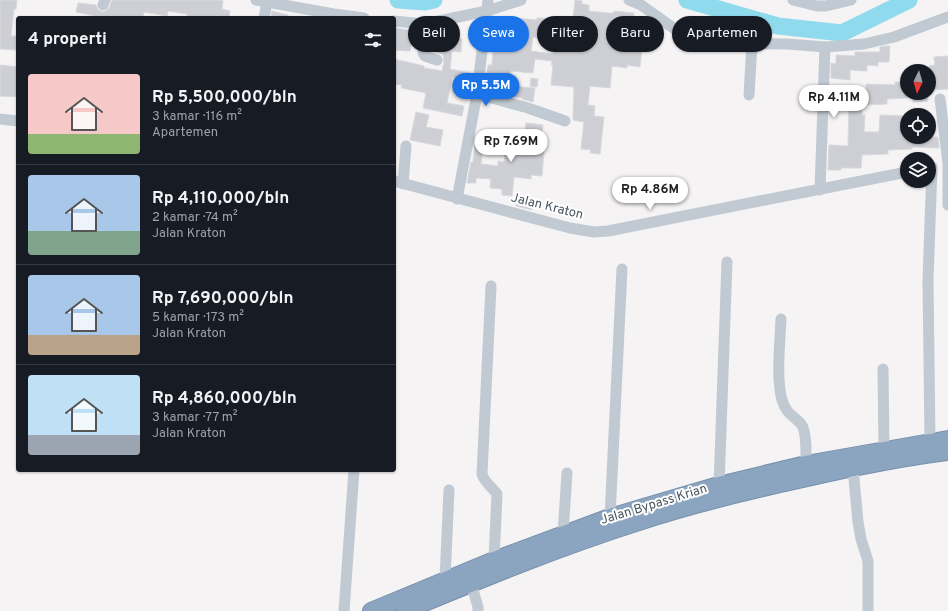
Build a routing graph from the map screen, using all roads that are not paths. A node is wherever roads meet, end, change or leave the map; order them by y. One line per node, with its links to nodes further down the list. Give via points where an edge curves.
1 (256, 0): 6 (street)
2 (521, 0): 8 (street)
3 (628, 0): 15 (street, via 641,5)
4 (793, 0): 7 (street)
5 (851, 0): 7 (street, via 826,6)
6 (267, 2): 9 (street); 10 (street)
7 (818, 3)
8 (487, 4): 11 (street); 21 (street)
9 (264, 16)
10 (352, 16)
11 (449, 16)
12 (948, 17): 17 (street, via 876,42)
13 (396, 21): 14 (street)
14 (408, 22)
15 (672, 27)
16 (772, 44): 17 (street)
17 (825, 47): 33 (street)
18 (423, 52): 20 (street, via 425,56)
19 (752, 52): 22 (street)
20 (437, 60)
21 (477, 94): 26 (street); 34 (street)
22 (750, 95)
23 (940, 99): 28 (street)
24 (0, 119): 25 (street)
25 (16, 121)
26 (565, 121)
27 (406, 146): 31 (street)
28 (948, 163): 29 (street); 35 (street)
29 (936, 166)
30 (900, 173): 33 (street, Jalan Kraton)
31 (398, 183): 34 (street, Jalan Kraton)
32 (930, 188): 42 (street)
33 (820, 190): 34 (street, Jalan Kraton, via 594,232)
34 (456, 198)
35 (948, 205)
36 (727, 262): 49 (street)
37 (622, 269): 51 (street)
38 (492, 286): 53 (street, via 482,474 483,479 497,494)
39 (781, 319): 45 (street, via 779,379 782,399 789,415 802,425)
40 (883, 369): 43 (street)
41 (948, 439): 42 (highway, Jalan Bypass Krian)
42 (930, 442): 43 (highway, Jalan Bypass Krian)
43 (884, 450): 45 (highway, Jalan Bypass Krian)
44 (948, 452): 46 (highway, Jalan Bypass Krian)
45 (806, 464): 49 (highway, Jalan Bypass Krian)
46 (853, 468): 55 (highway, Jalan Bypass Krian, via 734,494 645,520); 60 (street, via 858,522 868,561)
47 (354, 472): 56 (street)
48 (567, 473): 52 (street)
49 (718, 485): 51 (highway, Jalan Bypass Krian)
50 (449, 490): 54 (street)
51 (610, 517): 52 (highway, Jalan Bypass Krian)
52 (563, 534): 53 (highway, Jalan Bypass Krian)
53 (494, 560): 54 (highway, Jalan Bypass Krian)
54 (445, 580): 57 (highway, Jalan Bypass Krian)
55 (471, 583): 58 (highway, Jalan Bypass Krian); 59 (street)
56 (344, 611)
57 (371, 611)
58 (405, 611)
59 (478, 611)
60 (868, 611)

